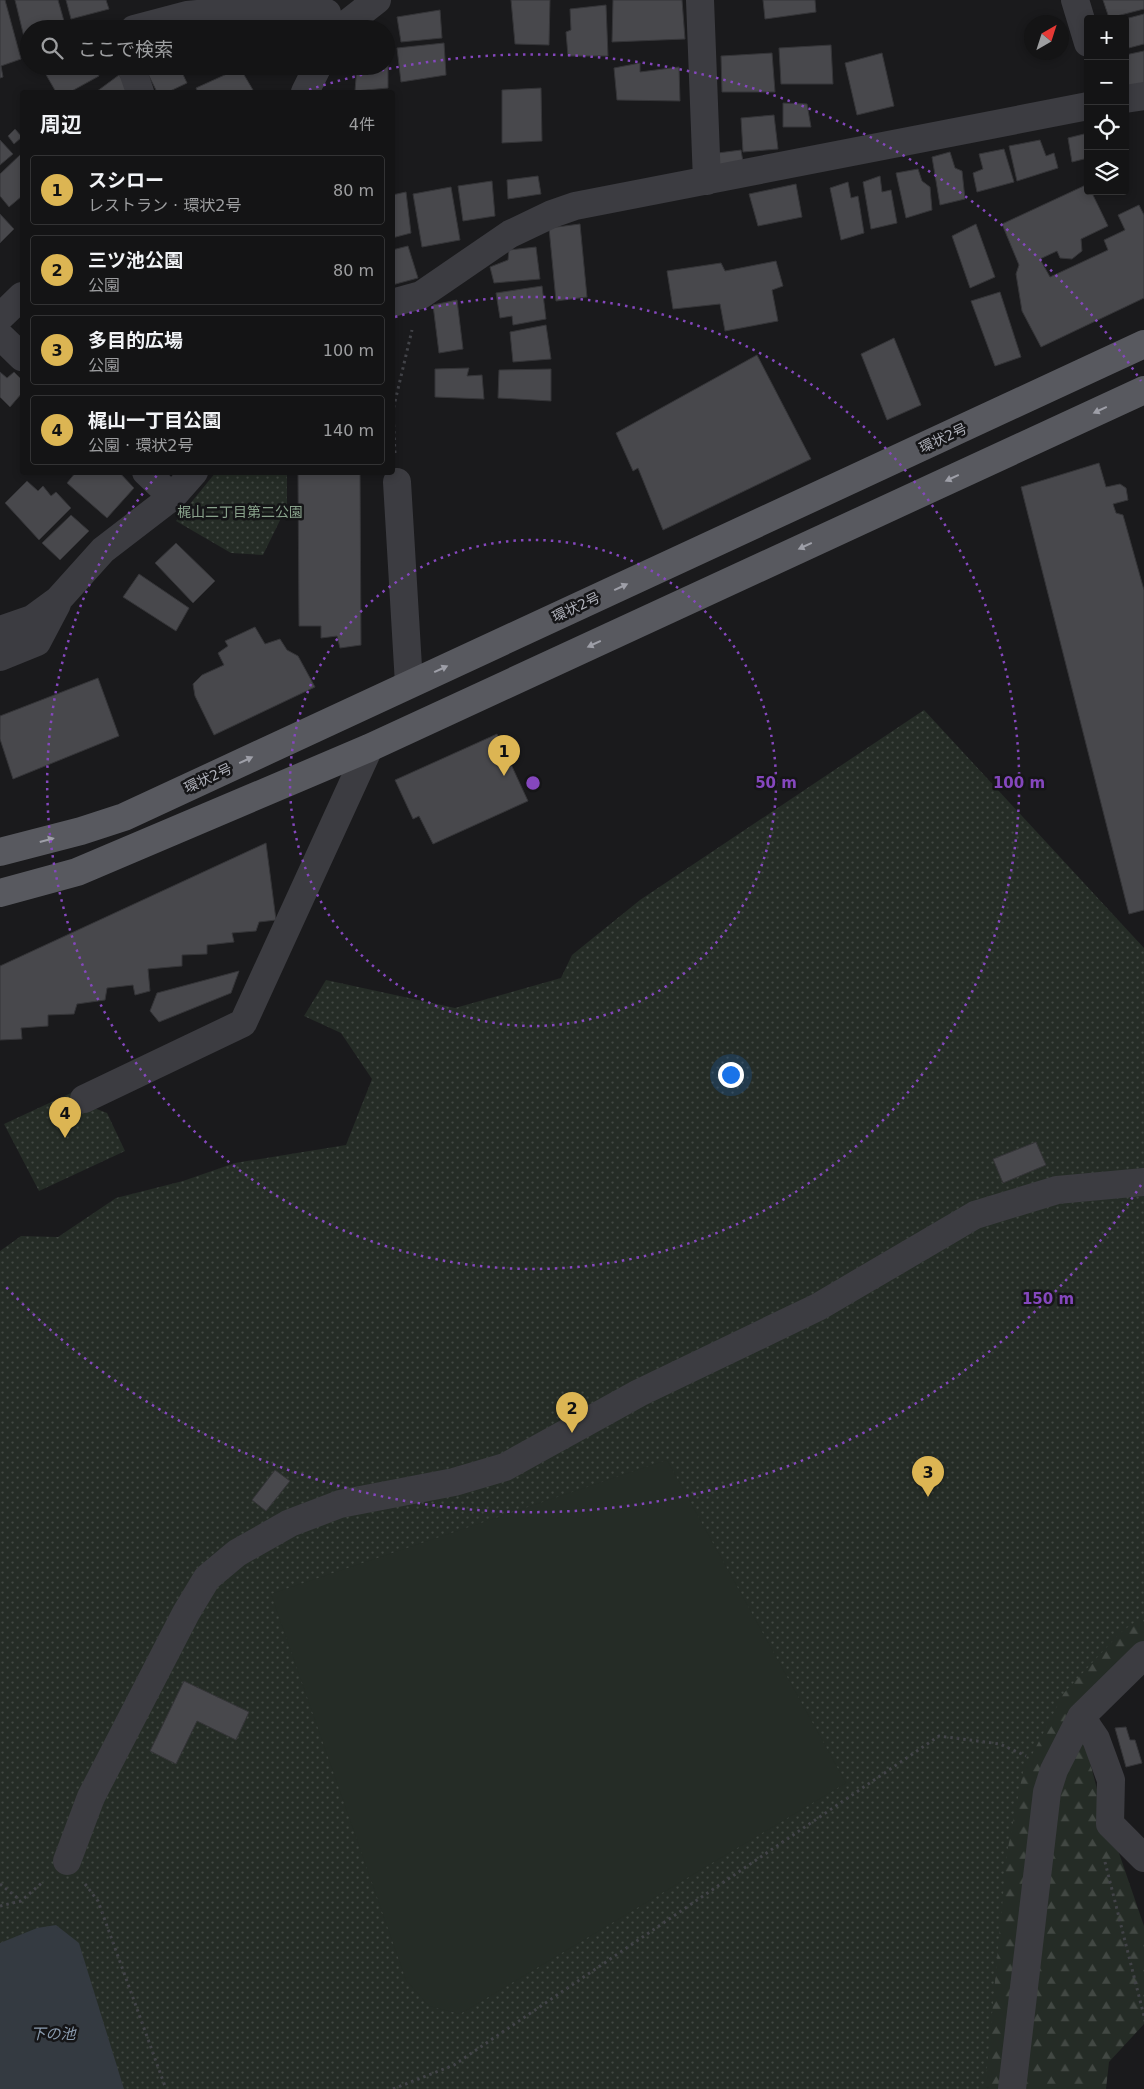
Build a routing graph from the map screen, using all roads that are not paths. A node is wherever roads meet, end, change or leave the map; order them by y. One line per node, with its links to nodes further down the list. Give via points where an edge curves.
1 (378, 0): 4 (street)
2 (700, 0): 14 (street)
3 (1075, 0): 6 (street)
4 (331, 18): 5 (street, via 258,8)
5 (168, 20)
6 (1084, 30)
7 (133, 75): 9 (street)
8 (313, 75): 10 (street)
9 (139, 90)
10 (304, 90)
11 (1144, 96): 12 (street)
12 (1129, 98)
13 (1084, 107): 14 (street)
14 (707, 181): 16 (street, via 575,206 552,214 510,234 421,295)
15 (20, 298): 17 (street)
16 (395, 302)
17 (0, 317)
18 (0, 336): 20 (street)
19 (1144, 344): 29 (main road, 環状2号, one-way to 19)
20 (20, 355)
21 (1144, 390): 30 (main road, one-way to 30)
22 (149, 475): 25 (street)
23 (191, 475): 25 (street)
24 (397, 482): 29 (street)
25 (172, 497): 26 (street, via 103,550)
26 (58, 600): 27 (street, via 32,619); 28 (street, via 37,642)
27 (0, 630)
28 (0, 657)
29 (409, 684): 31 (main road, 環状2号, one-way to 29, via 124,817)
30 (369, 748): 32 (main road, via 77,872); 33 (street, via 243,1023)
31 (0, 852)
32 (0, 893)
33 (84, 1099)
34 (1144, 1182): 38 (street, via 1057,1190 975,1215 818,1307 638,1393 505,1467 454,1482 340,1504 290,1523 237,1552 207,1578 186,1613 90,1797)
35 (1144, 1655): 36 (street)
36 (1081, 1717): 37 (street, via 1096,1739 1111,1780 1110,1824); 39 (street, via 1054,1770 1047,1792)
37 (1144, 1858)
38 (67, 1861)
39 (1012, 2089)

